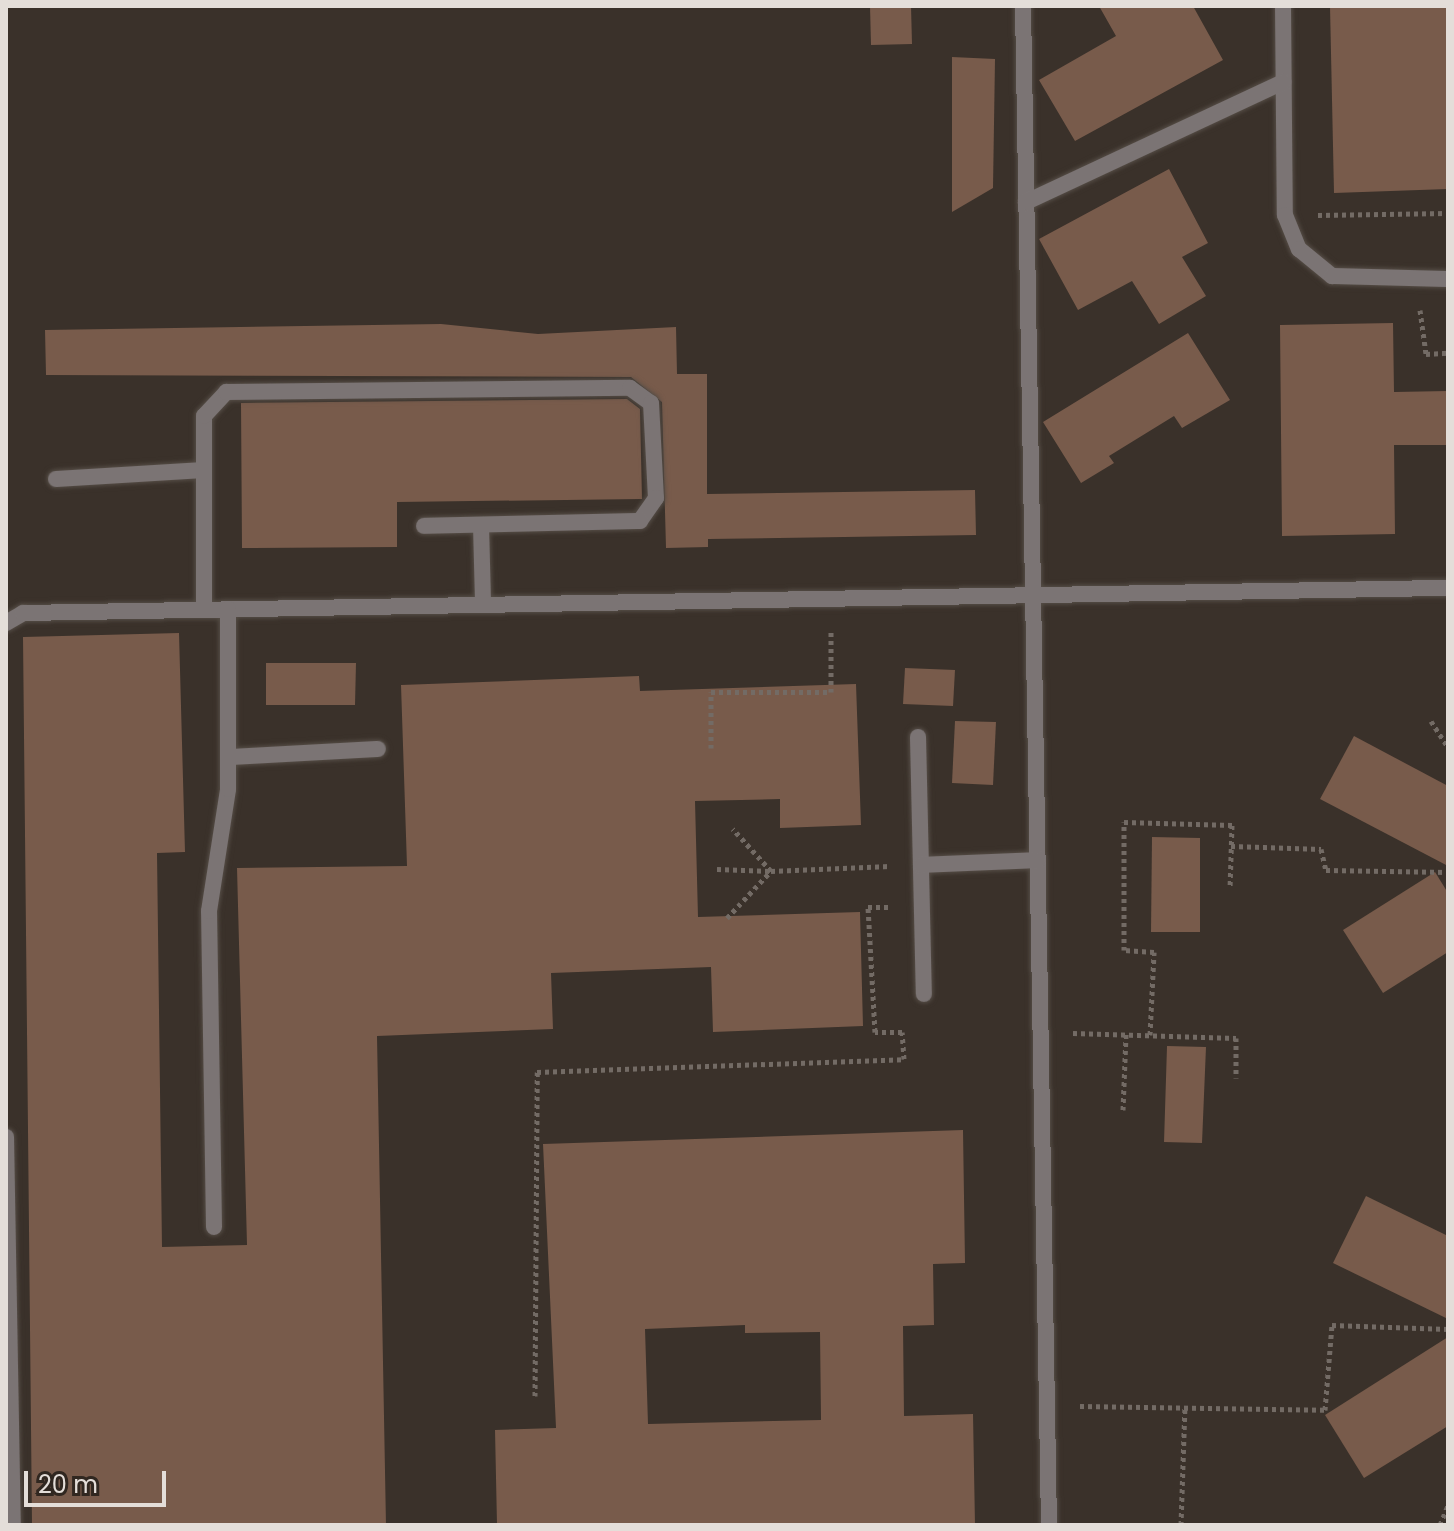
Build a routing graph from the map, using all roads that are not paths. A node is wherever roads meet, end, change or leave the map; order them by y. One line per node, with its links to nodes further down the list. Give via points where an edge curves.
1 (1023, 6): 4 (lane)
2 (1283, 6): 3 (lane)
3 (1283, 82): 4 (lane); 5 (lane, via 1285,215 1299,249 1332,276)
4 (1026, 202): 11 (lane)
5 (1448, 279)
6 (204, 470): 7 (lane); 8 (lane, via 204,416 226,392 630,388 646,395 656,498 649,516 631,523); 13 (lane)
7 (56, 479)
8 (481, 525): 9 (lane); 12 (lane)
9 (424, 526)
10 (1448, 588): 11 (lane)
11 (1033, 593): 12 (lane); 19 (lane)
12 (483, 604): 14 (lane)
13 (204, 609): 14 (lane); 15 (lane, via 23,613)
14 (228, 609): 18 (lane)
15 (6, 623)
16 (918, 737): 20 (lane)
17 (378, 749): 18 (lane)
18 (230, 757): 23 (lane, via 209,911)
19 (1038, 860): 20 (lane); 25 (lane)
20 (921, 865): 21 (lane)
21 (924, 994)
22 (6, 1137): 24 (lane)
23 (214, 1227)
24 (13, 1525)
25 (1049, 1525)

